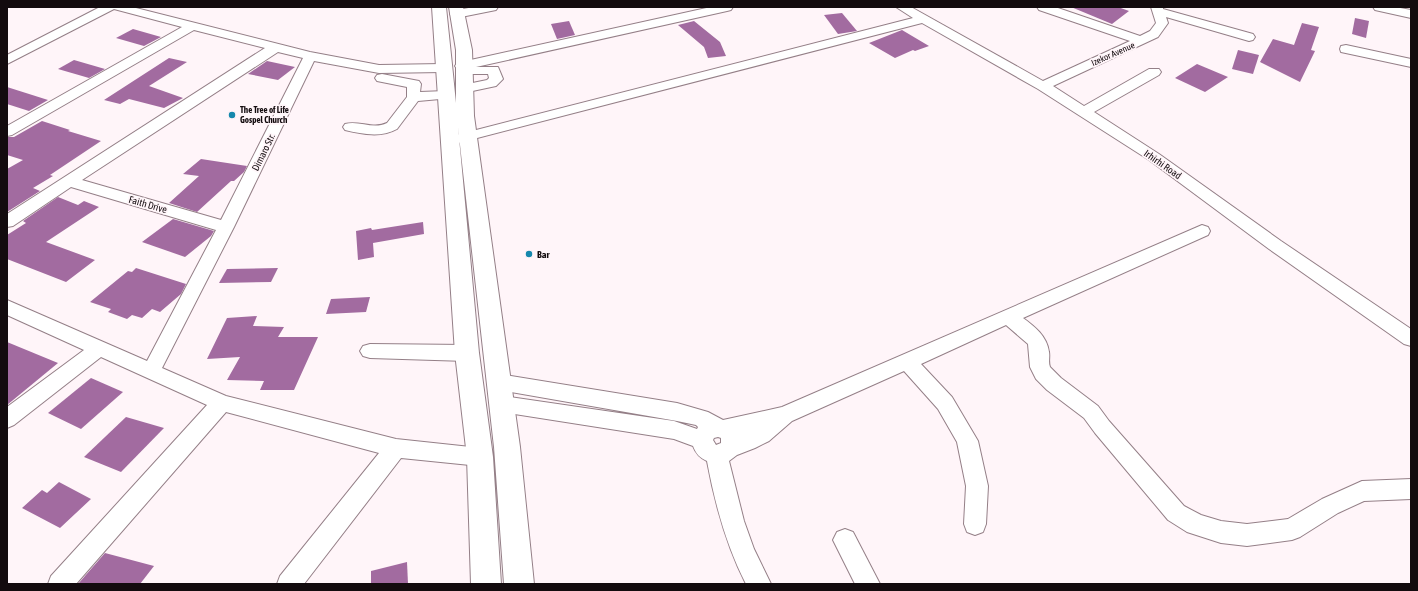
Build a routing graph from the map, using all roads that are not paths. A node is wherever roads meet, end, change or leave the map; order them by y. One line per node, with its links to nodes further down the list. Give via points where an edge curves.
1 (109, 7): 18 (street)
2 (118, 7): 12 (street)
3 (492, 7): 8 (street)
4 (727, 7): 22 (street)
5 (902, 7): 11 (street, Irhirhi Road)
6 (1044, 7): 14 (street)
7 (1379, 7): 10 (street)
8 (450, 9): 22 (main road)
9 (1158, 9): 13 (street); 14 (street, Izekor Avenue, via 1162,23 1154,34)
10 (1411, 14)
11 (924, 19): 23 (street, Irhirhi Road); 28 (street)
12 (193, 26): 15 (street); 27 (street)
13 (1249, 38)
14 (1141, 41): 23 (street, Izekor Avenue)
15 (276, 47): 17 (street); 29 (street)
16 (1346, 50): 19 (street)
17 (310, 56): 22 (street, via 379,69); 31 (street, Dimaro Str.)
18 (7, 60)
19 (1411, 63)
20 (329, 70): 24 (street, via 414,84)
21 (1154, 72): 25 (street)
22 (456, 78): 24 (street); 28 (main road)
23 (1043, 86): 25 (street, Irhirhi Road)
24 (414, 97): 26 (street, via 388,129 382,131)
25 (1084, 112): 35 (street, Irhirhi Road, via 1154,157 1275,246)
26 (350, 127)
27 (7, 132)
28 (460, 138): 38 (main road); 41 (main road)
29 (70, 182): 30 (street); 31 (street, Faith Drive)
30 (7, 222)
31 (226, 227): 40 (street, Dimaro Str.)
32 (1202, 231): 34 (street)
33 (7, 307): 36 (street)
34 (1008, 317): 39 (street); 49 (street, via 1030,334 1037,343 1041,371 1054,385 1091,411 1176,513 1195,524 1221,532 1247,535 1292,529 1330,506 1362,491)
35 (1411, 339)
36 (100, 348): 40 (street); 45 (street)
37 (370, 351): 38 (street)
38 (467, 353): 48 (main road)
39 (907, 362): 46 (street, via 785,415 762,436 748,443); 50 (street, via 944,403 967,441 977,486)
40 (151, 371): 42 (street)
41 (499, 382): 43 (main road); 44 (street)
42 (222, 403): 47 (street); 52 (street)
43 (502, 404): 44 (street); 55 (main road)
44 (633, 414): 46 (street, via 674,430)
45 (7, 419)
46 (718, 440): 56 (street, via 724,496 749,567)
47 (396, 448): 48 (street); 53 (street)
48 (480, 457): 54 (main road)
49 (1411, 489)
50 (975, 524)
51 (845, 540): 57 (street)
52 (60, 584)
53 (289, 584)
54 (486, 584)
55 (519, 584)
56 (759, 584)
57 (868, 584)

